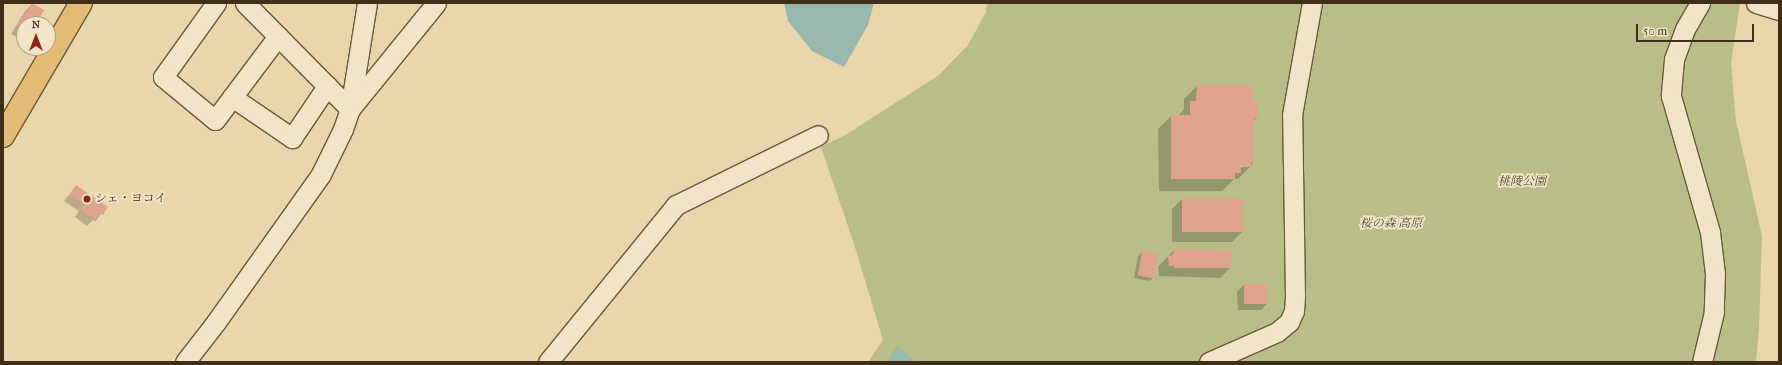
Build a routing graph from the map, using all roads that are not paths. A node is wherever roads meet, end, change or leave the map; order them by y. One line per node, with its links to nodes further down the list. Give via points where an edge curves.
1 (216, 3): 12 (street, via 163,77 215,120)
2 (245, 3): 10 (street)
3 (367, 3): 13 (street)
4 (436, 3): 13 (street)
5 (1312, 3): 18 (street, via 1292,115 1294,311 1289,322 1277,332)
6 (1700, 3): 19 (street, via 1685,29 1674,59 1671,96 1710,232 1715,274 1714,312)
7 (1756, 3): 9 (street)
8 (77, 5): 15 (main road)
9 (1779, 10)
10 (278, 36): 11 (street); 12 (street)
11 (327, 86): 12 (street, via 292,138); 13 (street)
12 (232, 97)
13 (350, 109): 16 (street, via 321,174)
14 (818, 135): 17 (street, via 676,205)
15 (3, 136)
16 (185, 362)
17 (548, 362)
18 (1209, 362)
19 (1702, 362)

